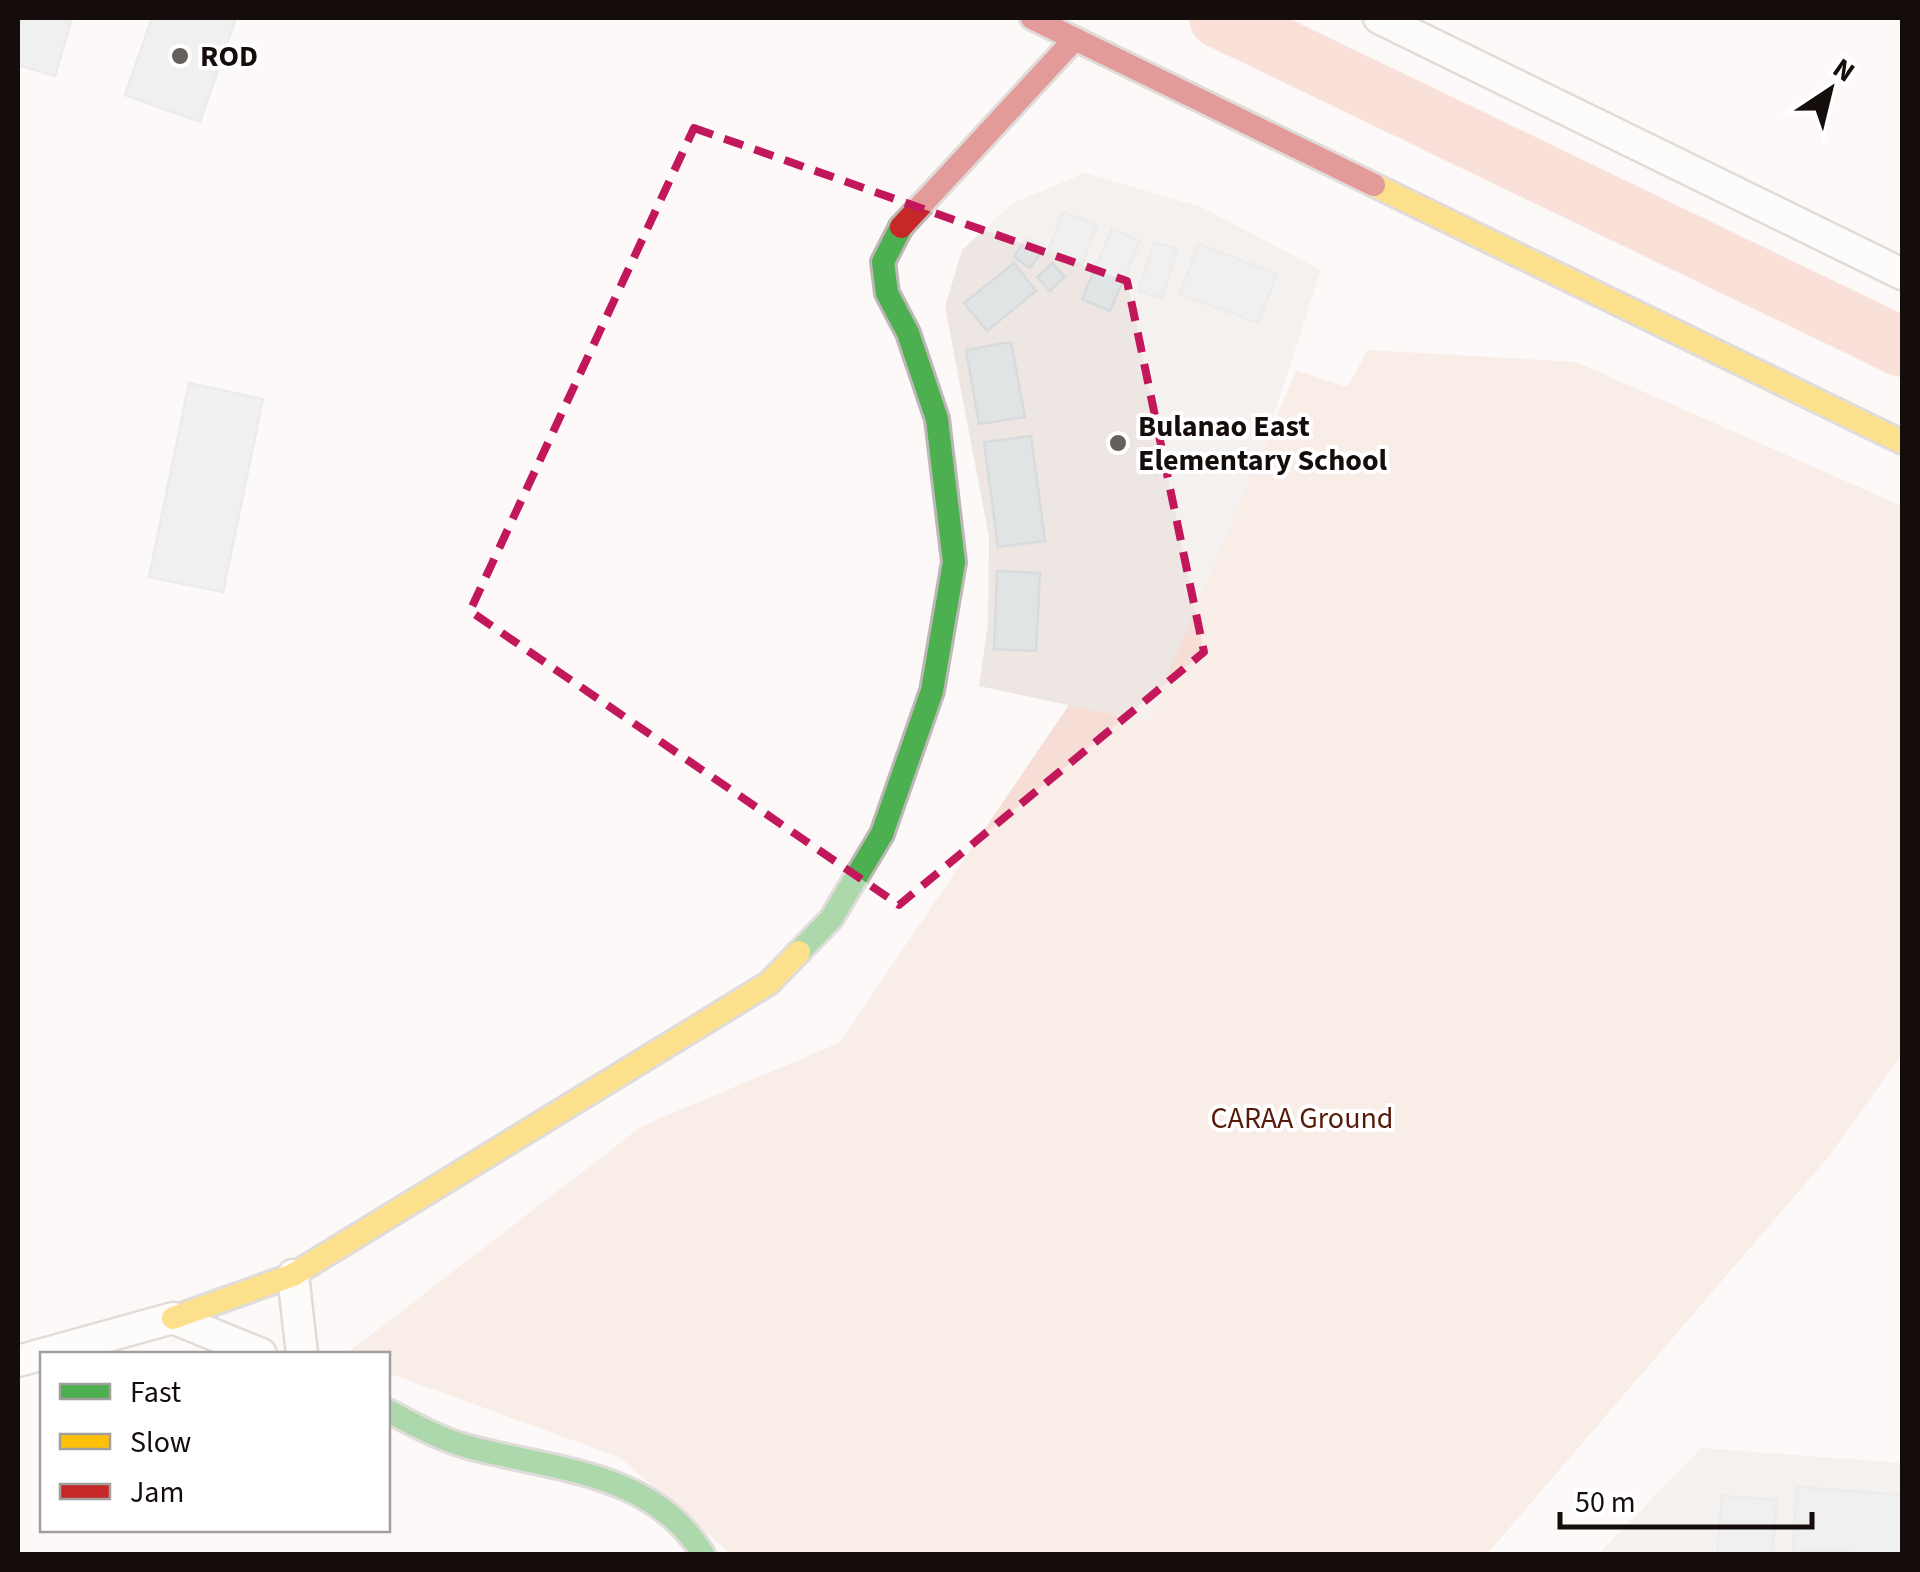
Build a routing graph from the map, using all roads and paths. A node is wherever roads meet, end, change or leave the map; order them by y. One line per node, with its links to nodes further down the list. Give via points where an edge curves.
1 (1032, 18): 3 (street)
2 (1379, 18): 4 (street)
3 (1074, 40): 5 (street); 6 (street, via 898,230 883,262 887,293 937,418 954,562 932,691 882,834 832,919 769,984)
4 (1902, 274)
5 (1902, 442)
6 (293, 1275): 7 (street); 10 (street)
7 (173, 1318): 8 (street); 9 (street)
8 (50, 1352)
9 (256, 1352)
10 (302, 1352)
11 (390, 1412): 12 (street, via 460,1445 640,1491 694,1531)
12 (703, 1554)

